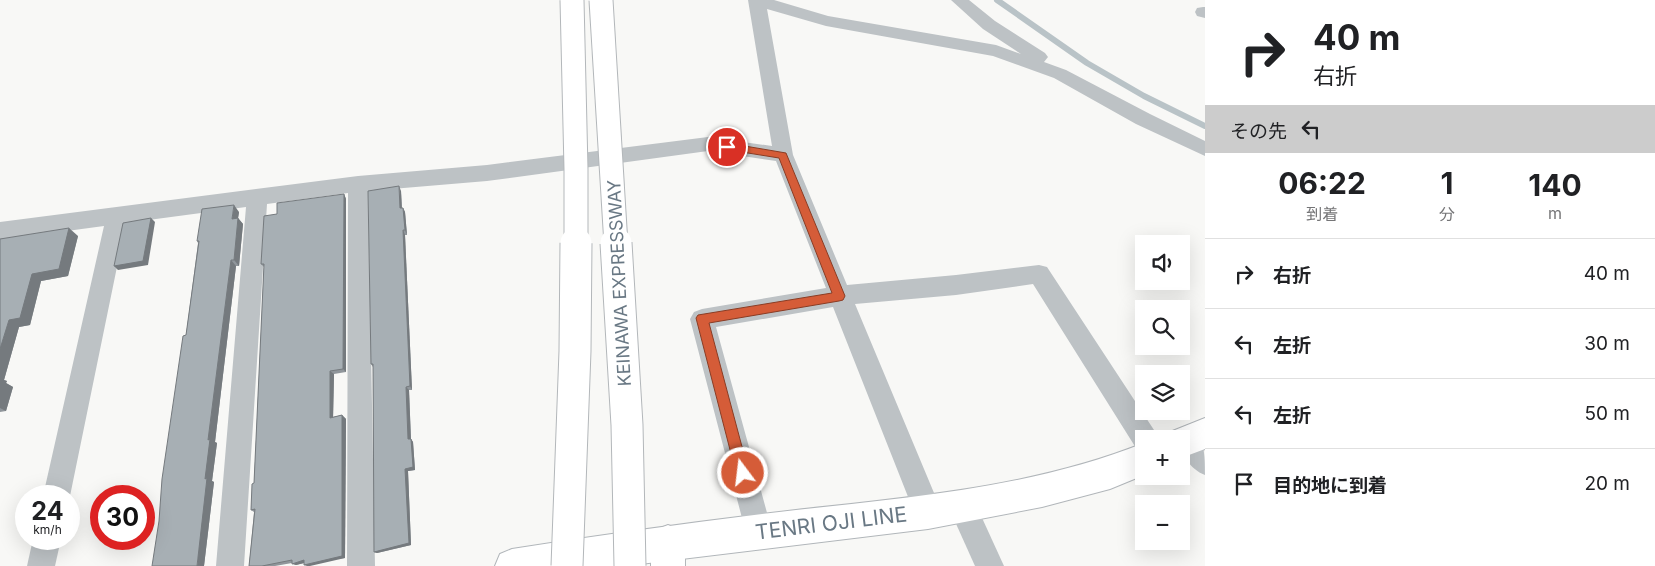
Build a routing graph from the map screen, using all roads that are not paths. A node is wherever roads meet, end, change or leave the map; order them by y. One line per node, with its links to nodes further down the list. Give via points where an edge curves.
1 (572, 0): 25 (main road, bridge, via 575,313)
2 (601, 0): 26 (main road, KEINAWA EXPRESSWAY, bridge, via 627,425)
3 (757, 0): 5 (street, via 826,21 996,51); 7 (street)
4 (959, 0): 5 (street)
5 (1060, 74): 6 (street)
6 (1205, 149)
7 (783, 155): 8 (street, via 708,144 487,173); 12 (street)
8 (358, 184): 9 (street); 23 (street)
9 (257, 198): 10 (street); 22 (street)
10 (117, 216): 11 (street); 15 (street)
11 (0, 231)
12 (839, 296): 13 (street, via 1039,274); 17 (street); 18 (street, via 702,318)
13 (1139, 430)
14 (1135, 463): 16 (main road, TENRI OJI LINE, via 1110,473 1042,491)
15 (58, 485)
16 (962, 506): 17 (main road, TENRI OJI LINE); 27 (street)
17 (928, 512): 18 (main road, TENRI OJI LINE)
18 (758, 531): 20 (main road, TENRI OJI LINE)
19 (45, 550): 21 (street)
20 (668, 554): 24 (main road, TENRI OJI LINE)
21 (41, 566)
22 (230, 566)
23 (361, 566)
24 (519, 566)
25 (568, 566)
26 (630, 566)
27 (990, 566)

